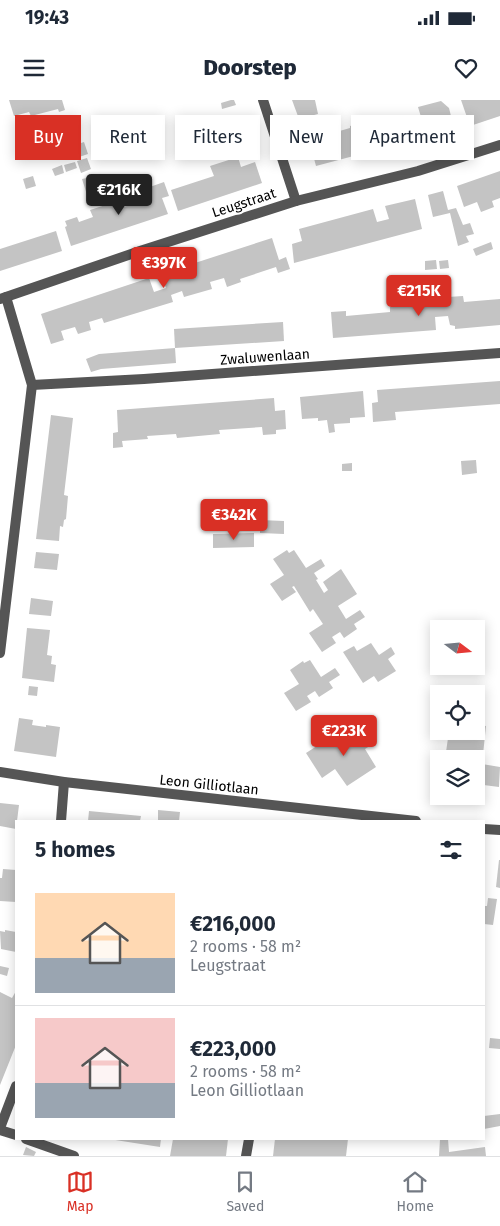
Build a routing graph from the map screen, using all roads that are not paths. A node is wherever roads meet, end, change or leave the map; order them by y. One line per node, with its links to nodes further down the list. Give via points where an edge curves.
1 (263, 100): 3 (street)
2 (500, 145): 3 (street, Leugstraat, via 418,171)
3 (296, 201): 4 (street, Leugstraat)
4 (3, 298): 6 (street)
5 (500, 353): 6 (street, Zwaluwenlaan, via 144,380)
6 (32, 385): 7 (street)
7 (0, 652)
8 (0, 772): 9 (street, Leon Gilliotlaan)
9 (64, 782): 10 (street); 11 (street, Leon Gilliotlaan)
10 (61, 820)
11 (407, 820)
12 (485, 828): 13 (street)
13 (500, 830)
14 (15, 1089): 15 (street)
15 (0, 1129): 16 (street)
16 (15, 1135)
17 (29, 1140): 19 (street)
18 (249, 1140): 20 (street)
19 (74, 1156)
20 (246, 1156)

